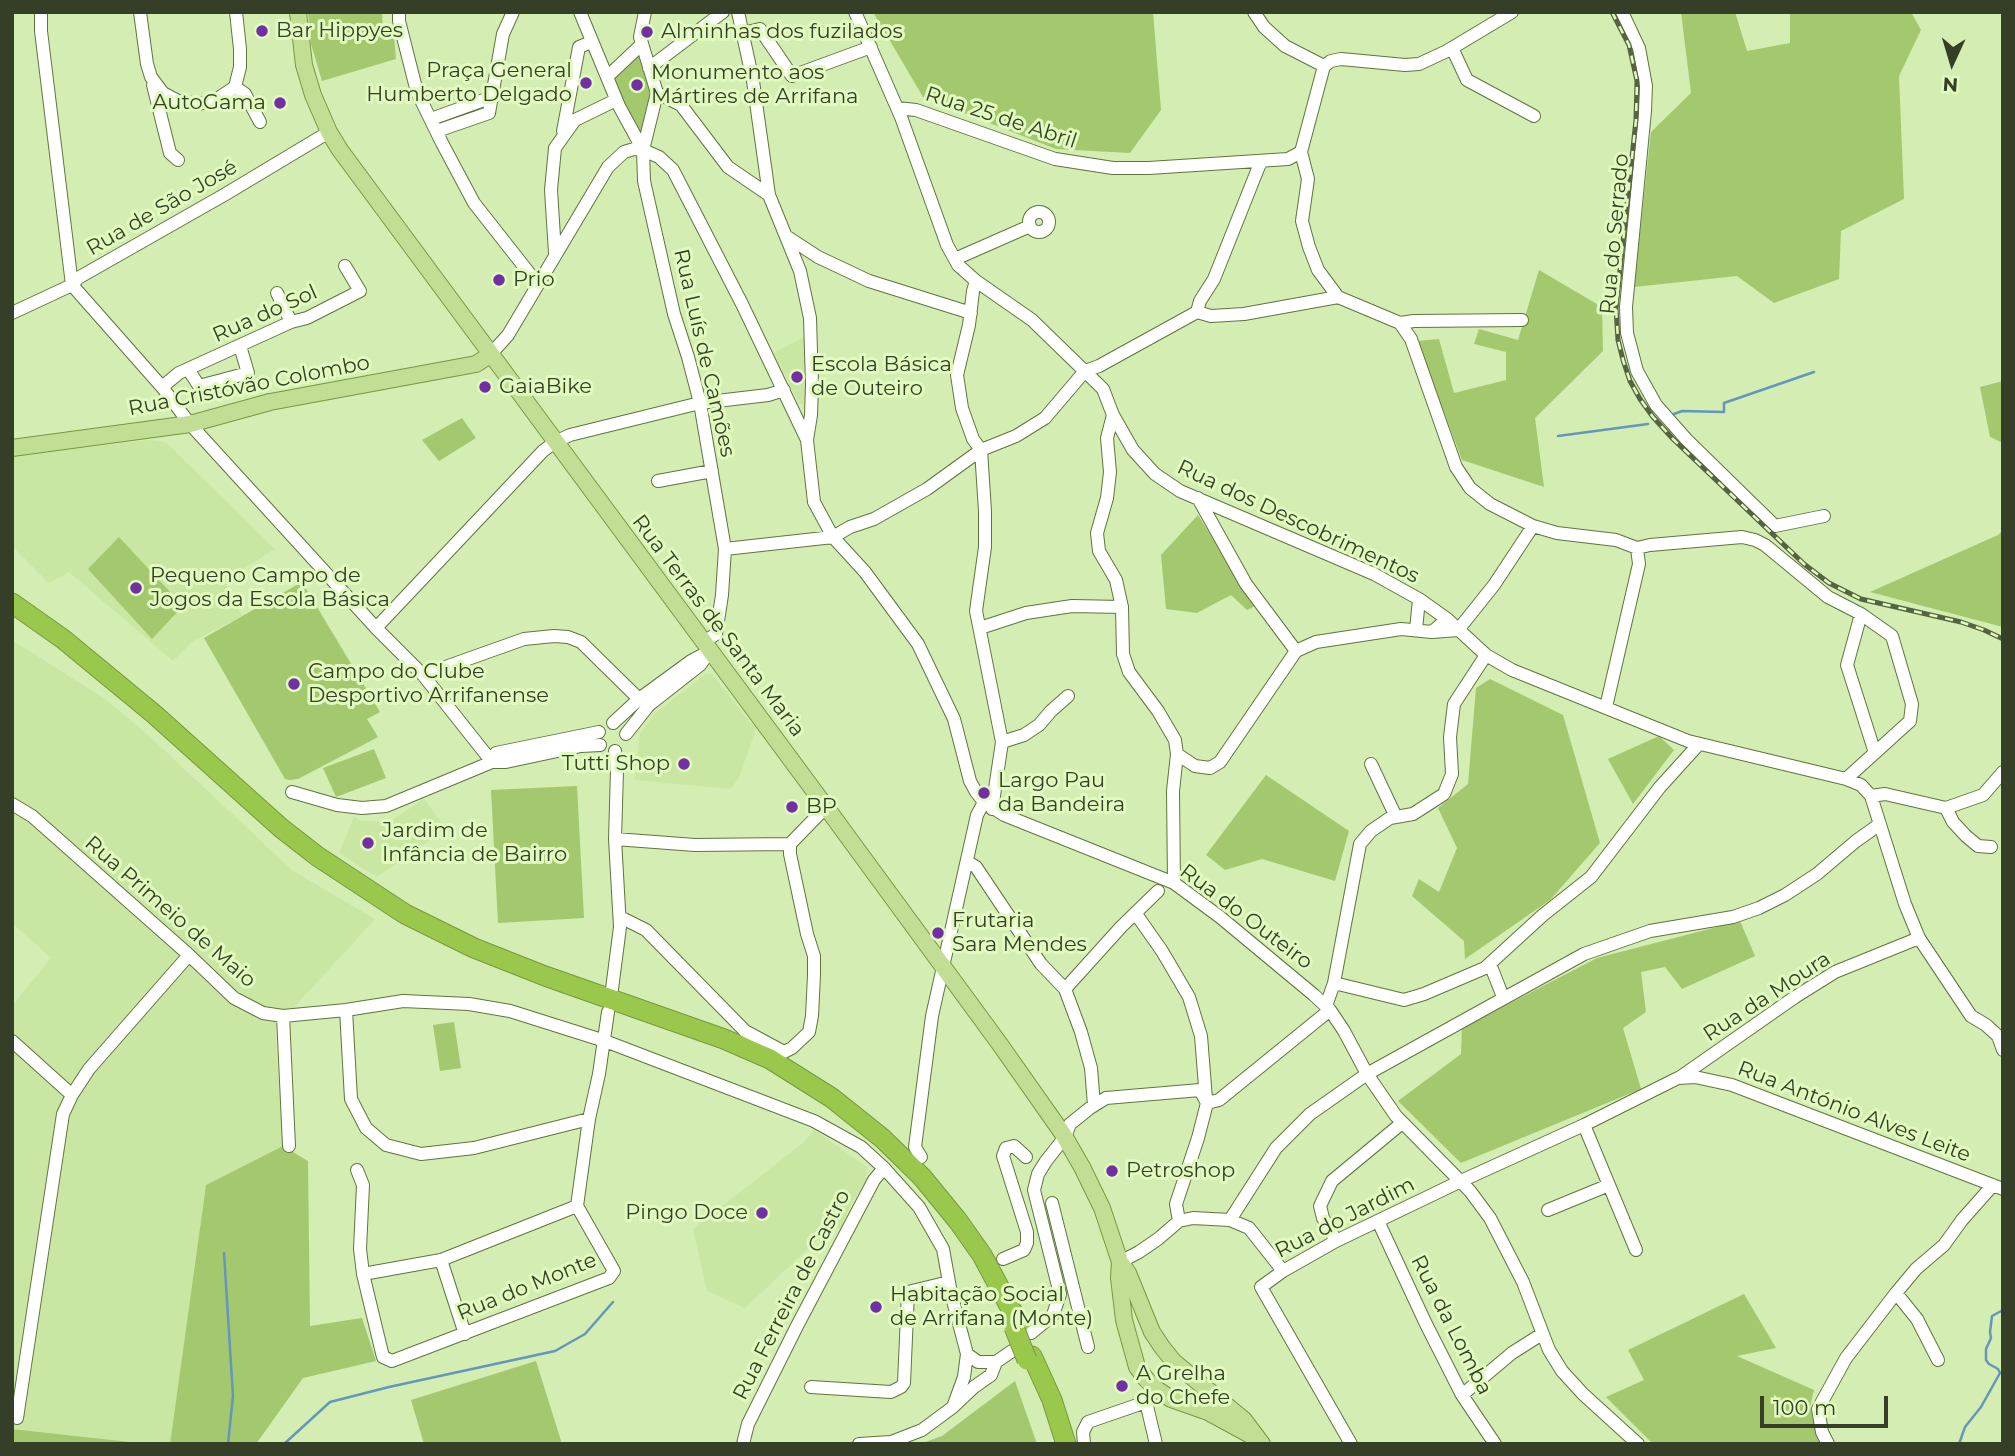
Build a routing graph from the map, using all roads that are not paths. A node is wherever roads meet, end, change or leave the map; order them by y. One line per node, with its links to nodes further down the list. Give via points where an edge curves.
1 (41, 12): 49 (street)
2 (140, 12): 24 (street)
3 (236, 12): 26 (street, via 240,67)
4 (298, 12): 35 (main road, Rua Terras de Santa Maria, via 304,65)
5 (399, 12): 32 (street, via 417,92)
6 (513, 12): 28 (street, via 503,34)
7 (580, 12): 25 (street)
8 (645, 12): 19 (street)
9 (723, 12): 23 (street)
10 (737, 12): 17 (street)
11 (855, 12): 20 (street, Rua dos Descobrimentos)
12 (1254, 12): 22 (street, via 1285,46)
13 (1484, 12): 16 (street)
14 (1512, 12): 16 (street)
15 (1622, 12): 76 (street, Rua do Serrado, via 1639,48 1646,86 1626,307 1637,371 1666,417 1775,526)
16 (1487, 26): 21 (street)
17 (743, 33): 20 (street, via 760,29 792,76); 41 (street)
18 (589, 43): 36 (street, via 579,47)
19 (642, 44): 23 (street); 25 (street)
20 (871, 47): 30 (street, Rua dos Descobrimentos)
21 (1452, 48): 22 (street, via 1419,64 1341,59); 31 (street, via 1467,80)
22 (1324, 66): 38 (street)
23 (649, 68): 27 (street)
24 (151, 77): 26 (street, via 163,93 199,104); 39 (street, via 170,153)
25 (607, 77): 29 (street)
26 (235, 87): 33 (street, via 245,94)
27 (657, 93): 37 (street); 41 (street, via 681,105 728,167)
28 (492, 97): 32 (street); 34 (street, via 489,113)
29 (616, 100): 36 (street, via 575,120); 37 (street)
30 (897, 108): 40 (street, Rua 25 de Abril, via 916,110 1055,159 1149,168); 45 (street, Rua dos Descobrimentos)
31 (1534, 116)
32 (431, 119): 34 (street)
33 (260, 122)
34 (437, 131): 48 (street, via 474,204)
35 (329, 132): 49 (street, Rua de São José); 59 (main road, Rua Terras de Santa Maria)
36 (562, 135): 44 (street, via 555,148 551,190)
37 (643, 150): 44 (street, via 624,152 608,167); 65 (street, via 659,156 673,170); 66 (street, Rua Luís de Camões, via 651,216)
38 (1301, 152): 40 (street, Rua 25 de Abril, via 1288,159); 51 (street, via 1308,179 1302,221 1318,270)
39 (177, 160)
40 (1261, 161): 52 (street)
41 (769, 195): 43 (street)
42 (1030, 226): 45 (street)
43 (785, 235): 54 (street, via 869,281); 69 (street, via 800,271 810,318 812,394)
44 (555, 253): 48 (street)
45 (955, 259): 47 (street, Rua dos Descobrimentos)
46 (345, 266): 56 (street, Rua do Sol, via 359,291)
47 (976, 281): 54 (street); 62 (street, Rua dos Descobrimentos, via 1032,320)
48 (537, 283): 59 (street, via 508,335)
49 (72, 285): 53 (street, Rua de São José); 64 (street)
50 (277, 293): 56 (street)
51 (1338, 297): 52 (street, via 1244,314); 57 (street)
52 (1197, 312): 62 (street)
53 (12, 313)
54 (971, 313): 72 (street, via 957,375 962,408 972,439)
55 (1522, 320): 57 (street)
56 (291, 322): 58 (street, Rua do Sol)
57 (1400, 323): 77 (street, via 1411,339 1456,467 1470,488 1490,504)
58 (240, 346): 60 (street, Rua do Sol); 63 (street, via 248,373)
59 (490, 355): 68 (main road, Rua Cristóvão Colombo, via 476,364 270,402); 70 (main road, Rua Terras de Santa Maria)
60 (212, 359): 61 (street, Rua do Sol); 63 (street)
61 (188, 369): 63 (street, via 199,386); 64 (street, Rua do Sol)
62 (1085, 371): 67 (street, Rua dos Descobrimentos, via 1103,389); 72 (street, via 1045,418)
63 (221, 380)
64 (162, 387): 68 (street)
65 (784, 390): 66 (street); 69 (street)
66 (700, 402): 70 (street); 73 (street, Rua Luís de Camões)
67 (1114, 415): 75 (street, Rua dos Descobrimentos, via 1133,450 1155,474); 83 (street, via 1107,438 1107,498 1097,533 1099,551 1116,580)
68 (190, 424): 71 (main road, Rua Cristóvão Colombo); 87 (street)
69 (807, 440): 78 (street, via 814,502)
70 (555, 442): 87 (street); 92 (main road, Rua Terras de Santa Maria)
71 (12, 448)
72 (981, 450): 78 (street, via 927,489); 88 (street, via 985,547 976,611)
73 (712, 471): 74 (street); 80 (street, Rua Luís de Camões)
74 (658, 481)
75 (1198, 498): 81 (street, Rua dos Descobrimentos); 93 (street, via 1246,584)
76 (1824, 516)
77 (1533, 526): 79 (street); 90 (street)
78 (833, 537): 80 (street); 114 (street, via 918,644 954,719 970,781)
79 (1637, 548): 85 (street, via 1742,537 1755,540 1828,597); 98 (street, via 1639,564)
80 (725, 549): 92 (street, Rua Luís de Camões, via 716,634)
81 (1419, 599): 86 (street, Rua dos Descobrimentos); 89 (street)
82 (12, 603): 179 (highway, via 154,714 281,828 405,914 545,976 724,1039 769,1059 832,1098 922,1177 982,1255)
83 (1122, 607): 88 (street, via 1072,606 1026,613); 106 (street, via 1123,654 1129,672 1158,710 1175,740)
84 (12, 610): 179 (highway, via 151,719 305,855 392,913 472,953 721,1045 828,1103 908,1172 954,1225)
85 (1861, 614): 105 (street, via 1847,665); 105 (street, via 1892,636 1912,705 1910,721)
86 (1447, 619): 90 (street, Rua dos Descobrimentos); 91 (street)
87 (376, 628): 95 (street)
88 (980, 628): 102 (street)
89 (1416, 630): 91 (street); 93 (street, via 1316,642)
90 (1458, 630): 91 (street); 94 (street, Rua dos Descobrimentos)
91 (1432, 632)
92 (707, 647): 97 (street); 100 (street, via 700,665 649,705); 116 (main road, Rua Terras de Santa Maria)
93 (1296, 651): 106 (street, via 1220,762 1210,768 1195,766)
94 (1486, 655): 98 (street, Rua dos Descobrimentos); 118 (street, via 1454,704 1452,774 1444,794 1413,814)
95 (423, 675): 97 (street, via 524,639 554,636 581,642); 107 (street)
96 (1068, 696): 102 (street, via 1024,735)
97 (639, 699): 99 (street)
98 (1606, 707): 103 (street, Rua dos Descobrimentos)
99 (613, 723): 100 (street); 101 (street, via 604,725)
100 (626, 734): 104 (street, via 625,743)
101 (599, 738): 104 (street, via 607,750); 107 (street, via 496,753)
102 (1002, 742): 111 (street)
103 (1699, 744): 110 (street, Rua dos Descobrimentos); 131 (street, via 1591,877)
104 (615, 751): 120 (street)
105 (1875, 753): 110 (street)
106 (1177, 754): 124 (street)
107 (492, 762): 112 (street, via 386,806 337,805)
108 (1371, 764): 118 (street)
109 (2003, 772): 117 (street, via 1983,794)
110 (1846, 779): 113 (street, Rua dos Descobrimentos)
111 (996, 780): 114 (street); 114 (street)
112 (292, 792)
113 (1871, 796): 117 (street, via 1885,793); 119 (street)
114 (984, 801): 123 (street); 124 (street, Rua do Outeiro, via 1004,815)
115 (12, 804): 129 (street, Rua Primeio de Maio, via 32,816)
116 (826, 807): 121 (street); 130 (main road, Rua Terras de Santa Maria)
117 (1946, 808): 122 (street, via 1966,836)
118 (1396, 817): 132 (street, via 1371,831 1360,844)
119 (1880, 824): 128 (street); 135 (street, via 1817,874 1759,908 1650,931 1584,954)
120 (615, 839): 121 (street, via 695,845); 127 (street)
121 (790, 844): 127 (street, via 814,975 809,1032 784,1052 745,1031 646,930)
122 (1991, 847)
123 (968, 863): 130 (street); 134 (street, via 976,867 1041,964)
124 (1174, 883): 136 (street, Rua do Outeiro)
125 (1158, 891): 126 (street)
126 (1136, 914): 134 (street); 146 (street, via 1189,997 1201,1036)
127 (620, 917): 133 (street)
128 (1919, 938): 142 (street, via 1971,1016 1998,1036); 144 (street, Rua da Moura, via 1835,972)
129 (189, 956): 139 (street, Rua Primeio de Maio, via 234,998 264,1013); 145 (street, via 89,1069)
130 (939, 961): 151 (main road, Rua Terras de Santa Maria); 153 (street, via 915,1147)
131 (1490, 964): 132 (street, via 1404,1000); 135 (street)
132 (1334, 983): 136 (street)
133 (612, 989)
134 (1065, 989): 147 (street, via 1091,1068)
135 (1503, 998): 143 (street)
136 (1328, 1008): 143 (street, Rua do Outeiro); 146 (street, via 1219,1100)
137 (346, 1010): 139 (street, Rua Primeio de Maio); 141 (street, Rua Primeio de Maio, via 403,1001 469,1004 510,1011); 148 (street, via 351,1099 366,1128 386,1146 421,1154 474,1148)
138 (608, 1012): 141 (street)
139 (283, 1016): 152 (street)
140 (12, 1041): 145 (street)
141 (605, 1041): 148 (street); 155 (street, Rua Primeio de Maio, via 814,1121 861,1147)
142 (2003, 1050)
143 (1367, 1074): 149 (street, Rua do Outeiro); 163 (street, via 1310,1114 1276,1148)
144 (1678, 1079): 150 (street, Rua António Alves Leite); 159 (street, Rua António Alves Leite, via 1695,1077 1732,1085)
145 (72, 1095): 197 (street, via 63,1114)
146 (1207, 1103): 147 (street, via 1200,1090 1106,1098); 164 (street, via 1176,1203)
147 (1094, 1105): 151 (street, via 1070,1124)
148 (589, 1119): 161 (street)
149 (1402, 1123): 157 (street, Rua do Outeiro); 168 (street, via 1332,1181 1320,1206)
150 (1584, 1125): 157 (street, Rua António Alves Leite); 158 (street)
151 (1065, 1137): 167 (street, via 1045,1161 1034,1190); 174 (main road, Rua Terras de Santa Maria, via 1102,1208)
152 (289, 1146)
153 (921, 1157)
154 (1026, 1157): 169 (street, via 1014,1146 1003,1156)
155 (884, 1168): 177 (street, Rua Primeio de Maio, via 919,1207 943,1249); 199 (street, Rua Ferreira de Castro, via 797,1326 748,1424)
156 (357, 1170): 176 (street, via 363,1185)
157 (1461, 1181): 165 (street, Rua do Jardim); 181 (street, Rua do Outeiro, via 1490,1218 1507,1250)
158 (1609, 1185): 162 (street); 170 (street)
159 (1998, 1187): 178 (street)
160 (1052, 1203): 166 (street)
161 (577, 1206): 173 (street); 180 (street, Rua do Monte, via 614,1271 609,1278)
162 (1548, 1210)
163 (1230, 1220): 164 (street); 175 (street, via 1249,1228)
164 (1179, 1221): 174 (street)
165 (1378, 1221): 168 (street, Rua do Jardim); 194 (street, Rua da Lomba)
166 (1060, 1228): 167 (street); 182 (street)
167 (1045, 1233): 171 (street)
168 (1336, 1241): 175 (street, Rua do Jardim)
169 (1027, 1243): 171 (street); 172 (street, via 1024,1250)
170 (1636, 1251)
171 (1050, 1256): 179 (street, via 1060,1294 1053,1315)
172 (1003, 1259)
173 (441, 1260): 176 (street); 180 (street)
174 (1120, 1262): 183 (main road); 189 (main road, via 1124,1320)
175 (1283, 1271): 205 (street, Rua do Jardim, via 1261,1287)
176 (363, 1274): 180 (street, Rua do Monte, via 383,1357 393,1361)
177 (949, 1282): 184 (street, Rua Primeio de Maio); 191 (street, via 908,1292 901,1387 891,1392)
178 (1895, 1293): 186 (street, via 1917,1319); 208 (street, via 1846,1358 1818,1409)
179 (1021, 1328): 185 (highway, bridge)
180 (465, 1334)
181 (1542, 1334): 194 (street); 207 (street, Rua do Outeiro, via 1572,1383)
182 (1088, 1347)
183 (1162, 1347): 189 (main road, via 1144,1346); 190 (main road)
184 (967, 1354): 187 (street); 196 (street)
185 (1023, 1356): 188 (street); 201 (highway); 202 (highway, via 1052,1400)
186 (1938, 1360)
187 (978, 1362): 188 (street); 192 (street)
188 (996, 1362): 192 (street, via 991,1375)
189 (1137, 1367): 193 (main road)
190 (1188, 1374): 195 (main road, via 1190,1388 1180,1398); 198 (main road, via 1244,1420)
191 (811, 1387)
192 (974, 1387): 196 (street)
193 (1150, 1395): 195 (main road); 203 (street, via 1088,1422); 204 (street)
194 (1462, 1395): 206 (street, Rua da Lomba)
195 (1171, 1399): 198 (main road, via 1208,1412)
196 (954, 1407): 200 (street, via 922,1430 891,1442)
197 (17, 1418)
198 (1259, 1441)
199 (743, 1444)
200 (859, 1444)
201 (1053, 1444)
202 (1066, 1444)
203 (1084, 1444)
204 (1156, 1444)
205 (1351, 1444)
206 (1495, 1444)
207 (1638, 1444)
208 (1828, 1444)

